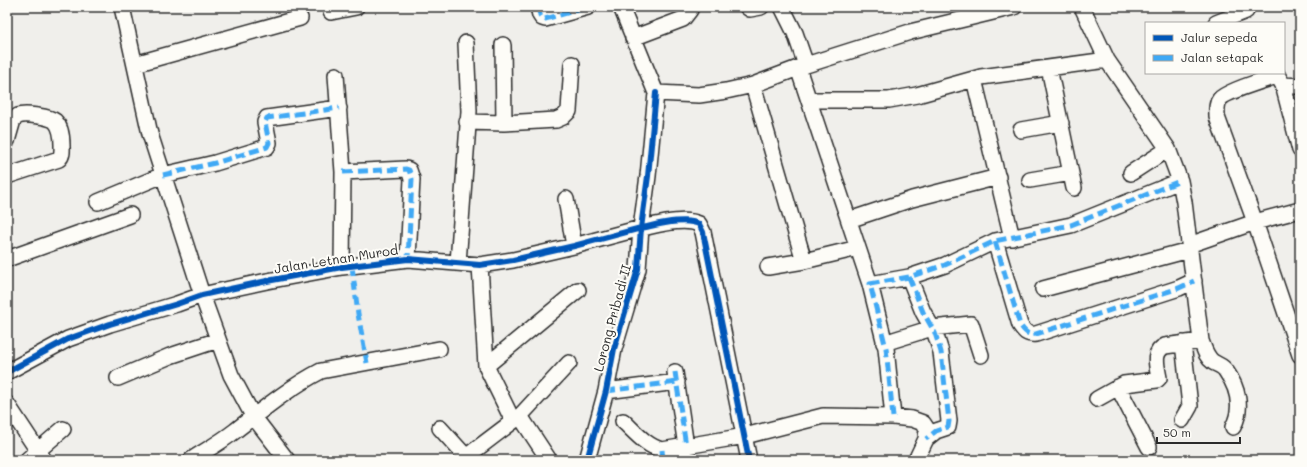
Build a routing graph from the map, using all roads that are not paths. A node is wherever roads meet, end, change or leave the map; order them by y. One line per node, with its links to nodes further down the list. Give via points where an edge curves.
1 (122, 7): 20 (street)
2 (356, 7): 12 (street)
3 (538, 7): 4 (street, via 540,15 545,19)
4 (588, 7)
5 (621, 7): 16 (street)
6 (690, 7): 16 (street, via 683,19)
7 (747, 7): 8 (street)
8 (761, 7)
9 (782, 7): 22 (street, via 794,33)
10 (1014, 7): 22 (street, via 910,32)
11 (1082, 7): 19 (street)
12 (331, 12)
13 (1248, 14): 15 (street)
14 (300, 18): 20 (street)
15 (1220, 22)
16 (633, 38): 29 (street)
17 (466, 43): 32 (street, via 469,111)
18 (503, 45): 33 (street)
19 (1107, 60): 23 (street); 37 (street)
20 (134, 64): 42 (street, via 150,134)
21 (572, 64): 33 (street, via 567,114 556,120)
22 (802, 66): 27 (street); 30 (street)
23 (1050, 68): 26 (street); 34 (street)
24 (336, 75): 31 (street)
25 (1279, 78): 28 (street); 38 (street); 53 (street, via 1229,93 1220,97 1218,103 1217,117)
26 (974, 79): 30 (street, via 890,100); 44 (street)
27 (753, 85): 29 (street, via 699,95); 62 (street)
28 (1300, 86)
29 (656, 93): 54 (street)
30 (809, 100): 52 (street)
31 (339, 108): 39 (street); 42 (street, via 267,118 264,122 269,143 267,147)
32 (467, 122): 33 (street); 63 (street)
33 (504, 123)
34 (1061, 123): 35 (street); 40 (street)
35 (1021, 130)
36 (7, 141): 43 (street, via 16,117 38,116 51,119 58,125 62,151 59,159)
37 (1168, 149): 41 (street); 46 (street)
38 (1300, 150)
39 (343, 172): 61 (street, via 409,170 412,179); 65 (street)
40 (1071, 173): 45 (street); 47 (street)
41 (1131, 173)
42 (163, 175): 49 (street); 72 (street)
43 (7, 176)
44 (998, 177): 52 (street, via 912,199); 55 (street)
45 (1030, 180)
46 (1180, 181): 55 (street, via 1071,225); 58 (street)
47 (1074, 188)
48 (566, 199): 57 (street)
49 (98, 202)
50 (1300, 210): 53 (street)
51 (130, 215): 60 (street)
52 (849, 220): 59 (street)
53 (1255, 222): 58 (street); 73 (street)
54 (641, 228): 57 (street, Jalan Letnan Murod); 87 (street, Lorong Pribadi II, via 638,269 614,349); 98 (street, Jalan Letnan Murod, via 686,221 699,224 703,232)
55 (1012, 238): 56 (street)
56 (995, 242): 67 (street, via 945,265); 68 (street, via 1020,325 1029,334 1036,334 1136,302)
57 (574, 246): 64 (street, Jalan Letnan Murod)
58 (1189, 247): 68 (street); 70 (street)
59 (858, 248): 62 (street); 69 (street)
60 (7, 259)
61 (408, 259): 63 (street, Jalan Letnan Murod); 65 (street, Jalan Letnan Murod)
62 (804, 261): 66 (street)
63 (458, 263): 64 (street, Jalan Letnan Murod)
64 (480, 265): 83 (street)
65 (342, 267): 72 (street, Jalan Letnan Murod)
66 (768, 267)
67 (909, 277): 69 (street); 74 (street)
68 (1194, 281): 76 (street)
69 (870, 284): 77 (street)
70 (1043, 289)
71 (578, 290): 83 (street)
72 (202, 295): 75 (street); 84 (street, Jalan Letnan Murod, via 68,339)
73 (1294, 317): 81 (street)
74 (932, 328): 77 (street); 80 (street, via 971,324); 99 (street, via 941,352 949,421 948,427 936,431)
75 (218, 340): 85 (street, via 170,356); 90 (street, via 231,375)
76 (1201, 341): 78 (street); 95 (street, via 1207,356 1225,370 1236,394 1239,414)
77 (884, 343): 91 (street)
78 (1183, 343): 86 (street, via 1165,346 1157,352 1157,380); 93 (street, via 1190,406)
79 (439, 349): 90 (street, via 321,371)
80 (981, 355)
81 (1300, 355)
82 (569, 363): 92 (street)
83 (486, 366): 92 (street)
84 (7, 372)
85 (118, 378)
86 (1118, 387): 88 (street); 100 (street)
87 (606, 390): 101 (street, via 676,377); 108 (street, Lorong Pribadi II)
88 (1097, 399)
89 (7, 404): 103 (street)
90 (253, 416): 105 (street, via 234,432); 106 (street)
91 (894, 417): 98 (street, via 823,416); 99 (street, via 923,423)
92 (516, 419): 104 (street); 107 (street)
93 (1182, 420)
94 (623, 421): 102 (street)
95 (1233, 427)
96 (440, 428): 104 (street)
97 (63, 429): 103 (street)
98 (745, 436): 101 (street); 109 (street)
99 (926, 439): 110 (street)
100 (1149, 447)
101 (687, 453): 102 (street)
102 (663, 455)
103 (36, 457)
104 (466, 459)
105 (191, 460)
106 (287, 460)
107 (549, 460)
108 (587, 460)
109 (749, 460)
110 (916, 460)

